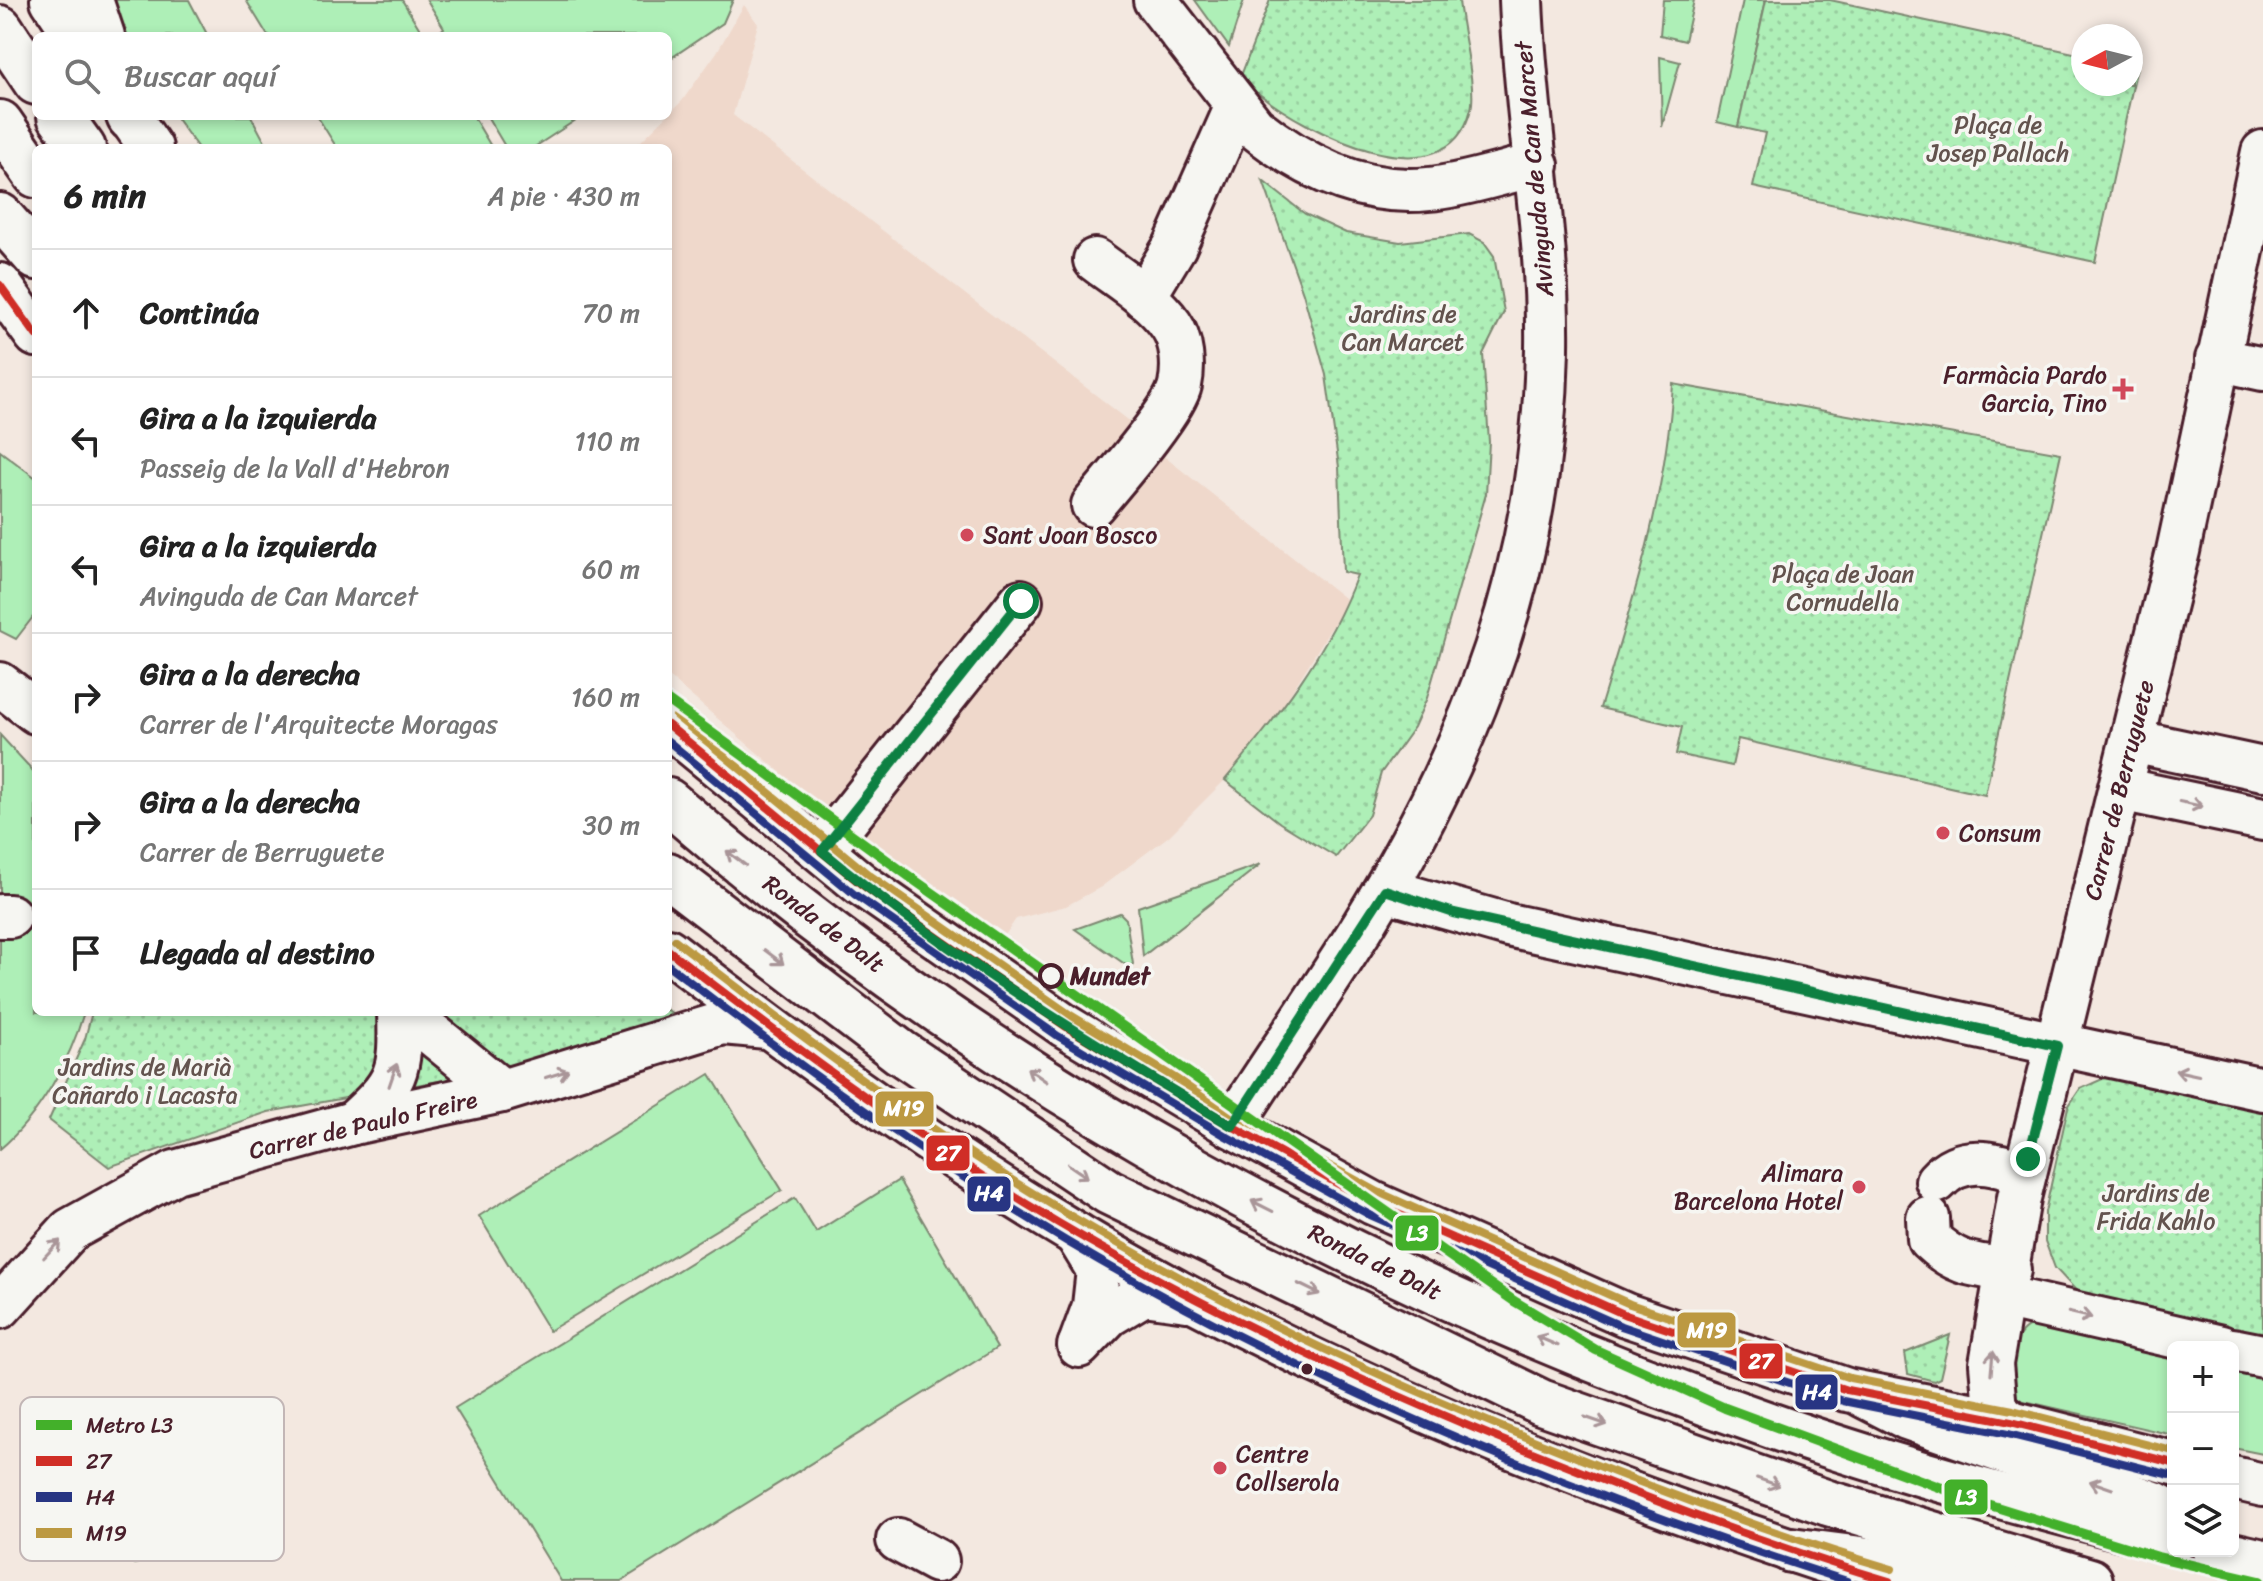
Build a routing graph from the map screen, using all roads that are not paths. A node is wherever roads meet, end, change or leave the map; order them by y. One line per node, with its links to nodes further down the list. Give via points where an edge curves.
1 (52, 0): 6 (street)
2 (90, 0): 7 (main road)
3 (1155, 0): 9 (street)
4 (1521, 0): 14 (street, Avinguda de Can Marcet, via 1524,77)
5 (0, 28): 8 (main road)
6 (73, 32)
7 (101, 32)
8 (32, 76)
9 (1236, 108): 14 (street, via 1297,158 1374,187 1429,189); 20 (street, via 1175,246)
10 (63, 120): 12 (main road)
11 (0, 123): 15 (main road)
12 (80, 144)
13 (2263, 152): 22 (street, Carrer de Berruguete)
14 (1537, 165): 36 (street, Avinguda de Can Marcet, via 1547,267 1547,352 1539,468 1519,572 1484,692)
15 (32, 169)
16 (0, 216): 17 (main road)
17 (32, 252)
18 (1095, 260): 20 (street)
19 (0, 285): 21 (street)
20 (1144, 297): 24 (street, via 1172,326 1182,354 1180,387)
21 (32, 329)
22 (2217, 359): 23 (street); 29 (street, Carrer de Berruguete)
23 (2263, 369)
24 (1093, 505)
25 (1021, 601): 34 (street)
26 (0, 684): 27 (street)
27 (32, 709)
28 (672, 728): 34 (street)
29 (2132, 741): 30 (street); 31 (street, Carrer de Berruguete)
30 (2263, 769)
31 (2120, 789): 33 (street, one-way to 33); 41 (street, Carrer de Berruguete)
32 (672, 804): 60 (main road, Ronda de Dalt, one-way to 32, via 1772,1426 1550,1342 1369,1262 1200,1175 1066,1095 866,957)
33 (2263, 819)
34 (822, 851): 45 (street, via 1065,1026)
35 (672, 878): 69 (main road, one-way to 69, via 900,1052 1109,1192 1541,1402 1828,1503)
36 (1385, 890): 41 (street, via 1481,919); 45 (street, Avinguda de Can Marcet)
37 (672, 953): 40 (street)
38 (402, 1016): 44 (street, one-way to 38, via 388,1091 401,1054)
39 (407, 1016): 43 (street)
40 (767, 1027): 43 (street, Carrer de Paulo Freire, one-way to 40, via 723,1023); 47 (street)
41 (2057, 1046): 42 (street, one-way to 41); 46 (street, Carrer de Berruguete)
42 (2263, 1089)
43 (502, 1091): 44 (street, Carrer de Paulo Freire)
44 (353, 1123): 50 (street, Carrer de Paulo Freire, one-way to 44, via 70,1230 175,1172)
45 (1232, 1126): 54 (street, via 1373,1203 1533,1276 1626,1315)
46 (2025, 1173): 48 (street, Carrer de Berruguete); 48 (street, via 1992,1163 1962,1162 1933,1200 1929,1239 1949,1257)
47 (1076, 1234): 49 (street); 49 (street, via 1098,1270 1094,1306 1079,1346 1109,1315 1144,1294)
48 (2006, 1284): 51 (street, one-way to 51); 55 (street, Carrer de Berruguete, one-way to 48, via 1995,1409 1992,1398 1991,1364)
49 (1196, 1301): 64 (street, via 1455,1422)
50 (0, 1307)
51 (2201, 1341)
52 (2239, 1351): 53 (street)
53 (2263, 1356)
54 (1864, 1395): 55 (street); 59 (main road, one-way to 54, via 1907,1417)
55 (2011, 1422): 56 (street)
56 (2167, 1461)
57 (2239, 1479): 58 (street)
58 (2263, 1485)
59 (2167, 1511)
60 (2167, 1539)
61 (898, 1540): 65 (street)
62 (2239, 1549): 66 (main road)
63 (2239, 1556): 66 (main road)
64 (1781, 1559): 67 (street); 68 (main road, via 1931,1568)
65 (937, 1561)
66 (2263, 1562)
67 (1868, 1578)
68 (1998, 1581)
69 (2090, 1581)

